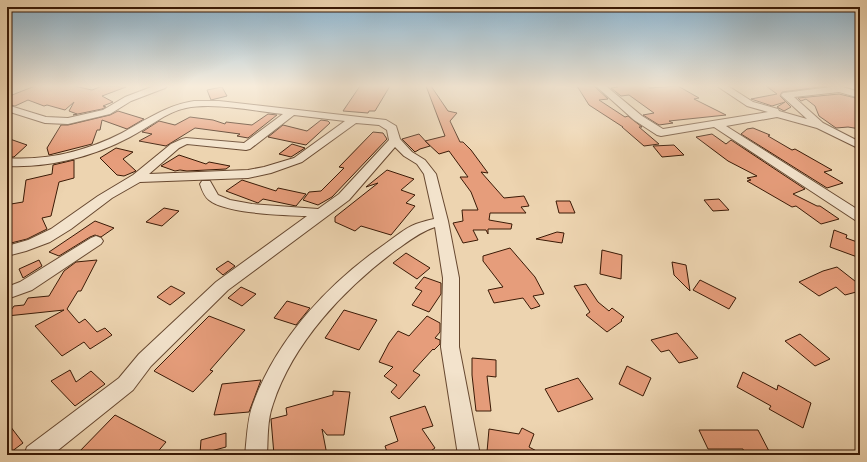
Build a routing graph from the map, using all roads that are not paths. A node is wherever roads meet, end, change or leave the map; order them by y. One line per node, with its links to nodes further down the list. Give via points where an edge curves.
1 (7, 108): 2 (street, via 45,120 68,121 106,112)
2 (114, 108)
3 (175, 108): 15 (street, via 113,142 90,150 30,162)
4 (245, 108): 8 (street)
5 (626, 108): 11 (street, via 661,133)
6 (761, 108): 9 (street)
7 (801, 108): 12 (street)
8 (292, 112): 10 (street); 16 (street, via 246,147 186,141 176,146)
9 (784, 115): 11 (street, via 772,114); 12 (street)
10 (353, 120): 13 (street, via 382,122 392,128); 16 (street, via 298,160 267,170 248,174)
11 (716, 124): 19 (street)
12 (821, 126): 14 (street)
13 (395, 140): 18 (street, via 344,197); 20 (street, via 408,154 421,162 430,174)
14 (860, 146)
15 (7, 162)
16 (137, 178): 22 (street, via 99,200 41,242)
17 (206, 184): 18 (street, via 214,198 232,205)
18 (321, 213): 24 (street, via 222,286 145,360 126,384)
19 (860, 217)
20 (441, 221): 25 (street, via 405,236 360,270 319,311 283,360 264,399); 26 (street, via 451,278 450,347)
21 (96, 241): 23 (street, via 26,286)
22 (7, 251)
23 (7, 292)
24 (35, 455)
25 (256, 455)
26 (469, 455)

